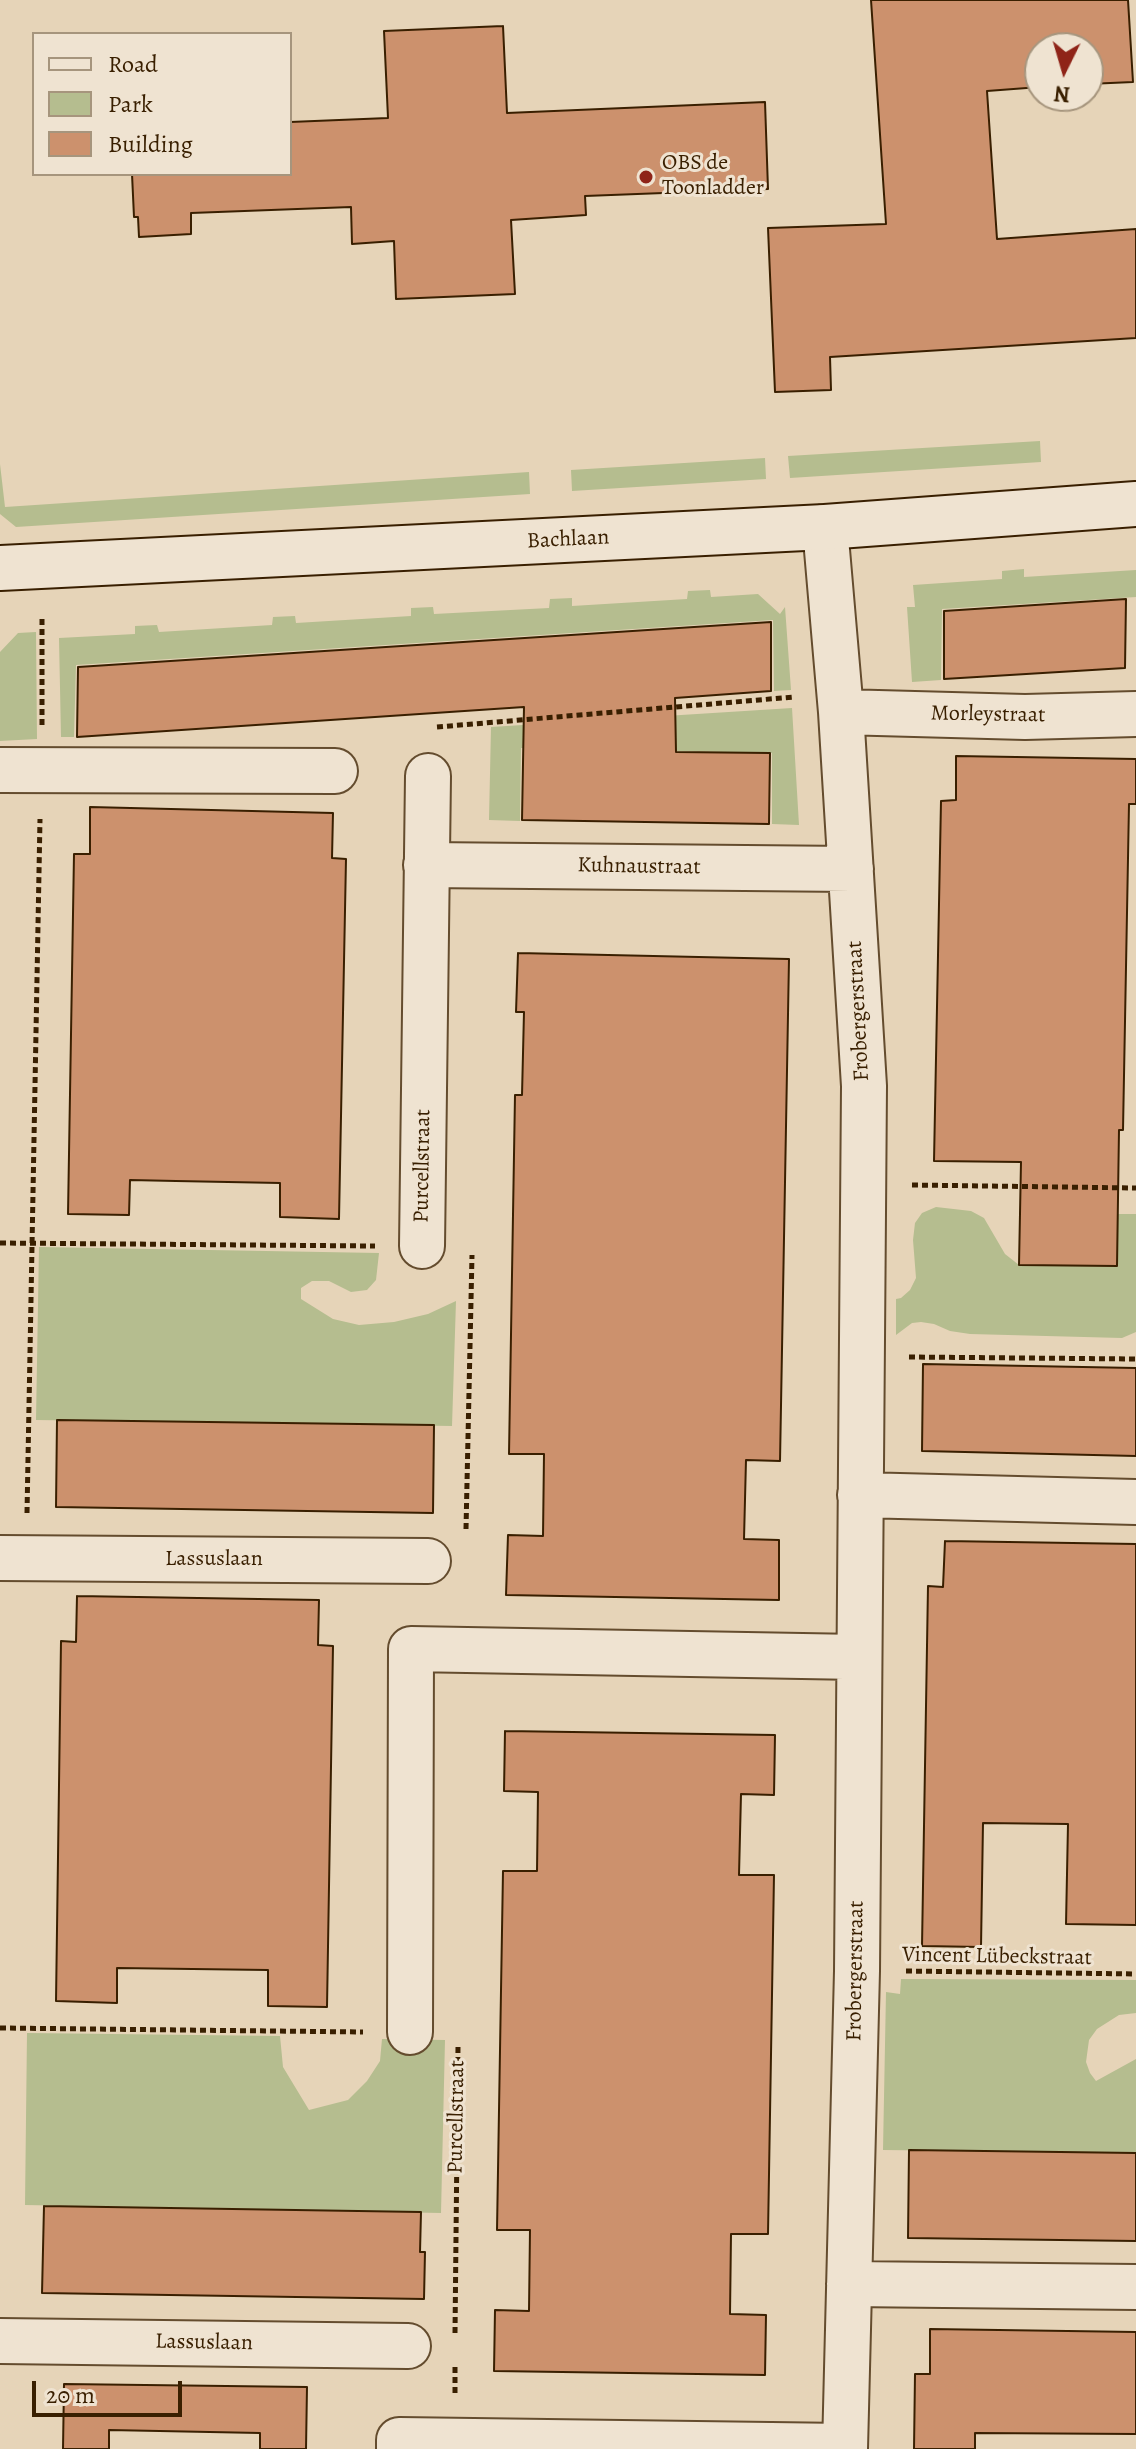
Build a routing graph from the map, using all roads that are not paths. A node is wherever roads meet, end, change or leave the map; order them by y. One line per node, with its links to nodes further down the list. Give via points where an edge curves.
1 (1136, 504): 2 (street, Bachlaan)
2 (825, 527): 3 (street, Bachlaan); 4 (street, Frobergerstraat)
3 (21, 567)
4 (840, 703): 5 (street, Morleystraat, via 1025,717); 10 (street, Frobergerstraat)
5 (1136, 714)
6 (21, 770): 7 (street)
7 (335, 771)
8 (428, 776): 9 (street, Purcellstraat)
9 (426, 865): 10 (street, Kuhnaustraat); 11 (street, Purcellstraat)
10 (851, 869): 12 (street, Frobergerstraat, via 864,1086)
11 (422, 1246)
12 (860, 1495): 13 (street); 16 (street, Frobergerstraat)
13 (1136, 1502)
14 (13, 1558): 15 (street, Lassuslaan)
15 (428, 1561)
16 (858, 1657): 17 (street, via 411,1649); 18 (street, Frobergerstraat)
17 (410, 2032)
18 (849, 2284): 19 (street); 23 (street, Frobergerstraat)
19 (1136, 2287)
20 (0, 2341): 21 (street, Lassuslaan)
21 (408, 2346)
22 (399, 2444): 23 (street, Frobergerstraat, via 454,2440)
23 (845, 2448)

